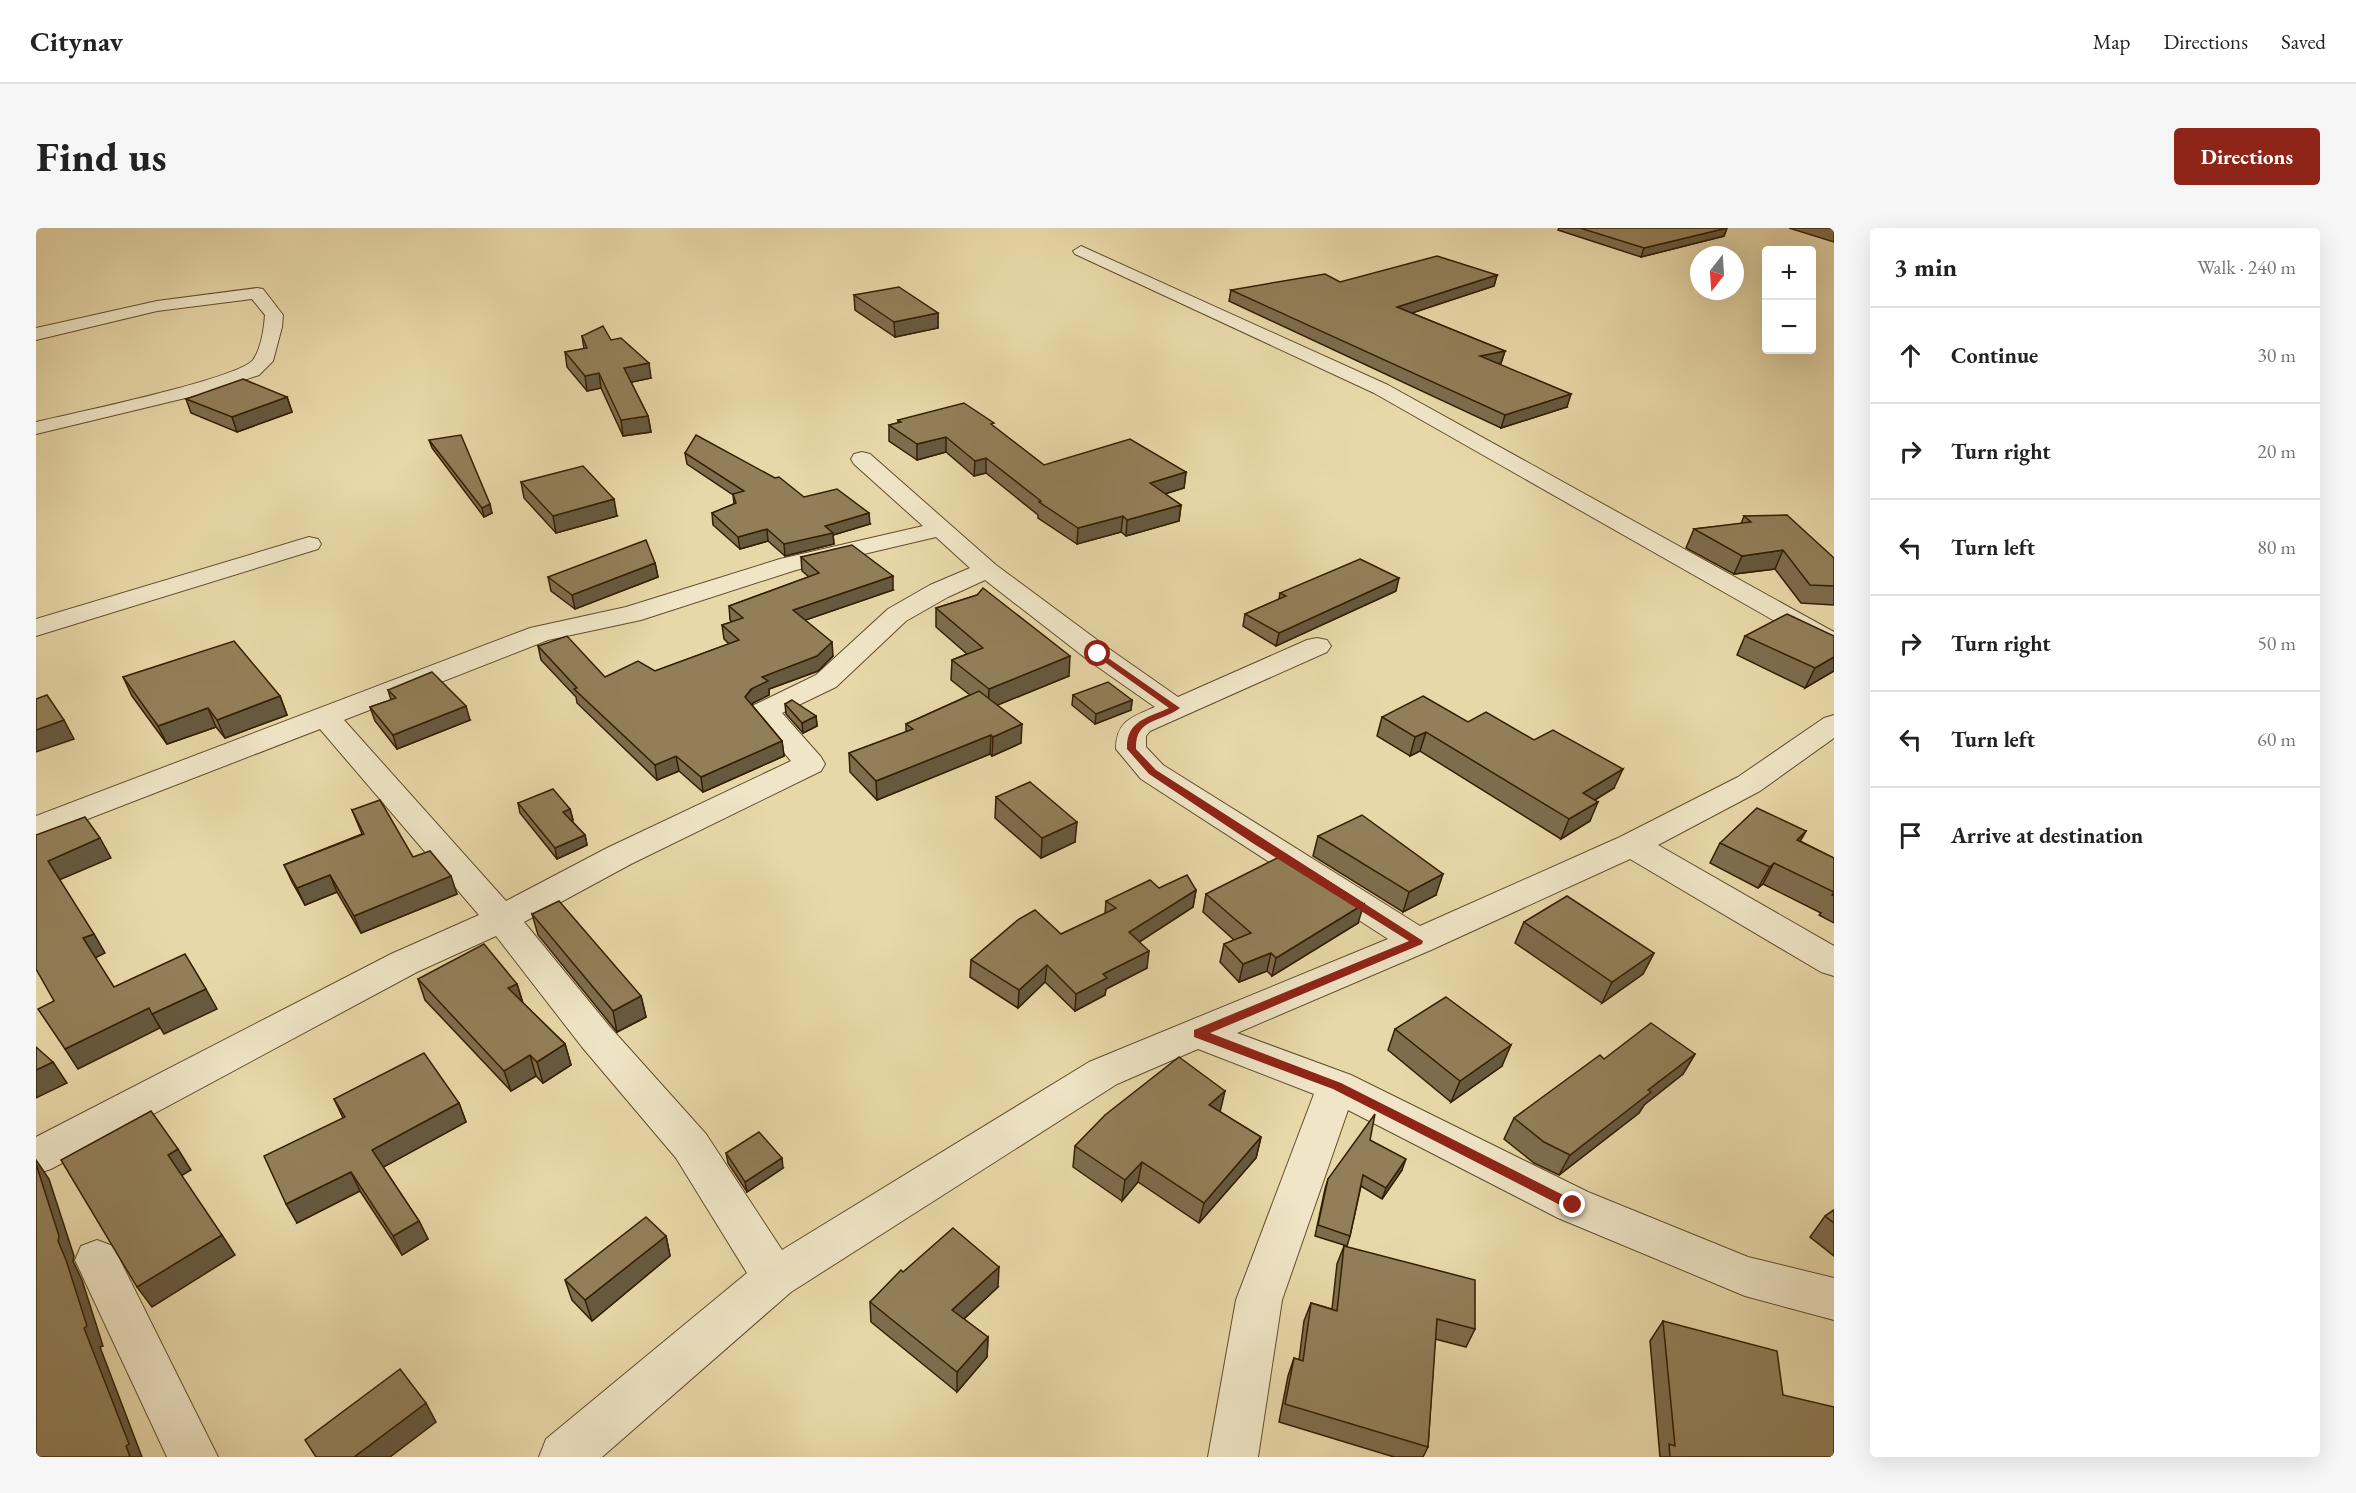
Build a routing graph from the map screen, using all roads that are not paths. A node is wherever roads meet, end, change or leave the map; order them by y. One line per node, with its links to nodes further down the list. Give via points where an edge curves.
1 (1082, 251): 9 (street, via 1381,388)
2 (36, 334): 3 (street, via 157,306 257,293 274,315 263,361 252,371 195,390)
3 (36, 428)
4 (862, 459): 5 (street)
5 (941, 529): 7 (street); 12 (street, via 789,564 632,614 540,634)
6 (309, 544): 8 (street)
7 (987, 570): 11 (street); 16 (street, via 897,615 826,681 764,711 810,764 620,856)
8 (36, 628)
9 (1834, 643)
10 (1317, 646): 11 (street)
11 (1175, 708): 17 (street, via 1138,725 1131,735 1131,749 1152,772)
12 (324, 716): 14 (street); 16 (street)
13 (1834, 724): 15 (street, via 1749,784)
14 (36, 828)
15 (1632, 845): 17 (street); 18 (street)
16 (502, 919): 21 (street, via 404,963); 23 (street, via 596,1037 691,1146)
17 (1418, 941): 19 (street)
18 (1834, 963)
19 (1198, 1034): 20 (street); 23 (street, via 1103,1073)
20 (1337, 1086): 24 (street, via 1573,1205 1745,1276); 27 (street, via 1259,1300)
21 (36, 1157)
22 (97, 1260): 25 (street)
23 (776, 1278): 26 (street)
24 (1834, 1299)
25 (193, 1457)
26 (564, 1457)
27 (1233, 1457)

